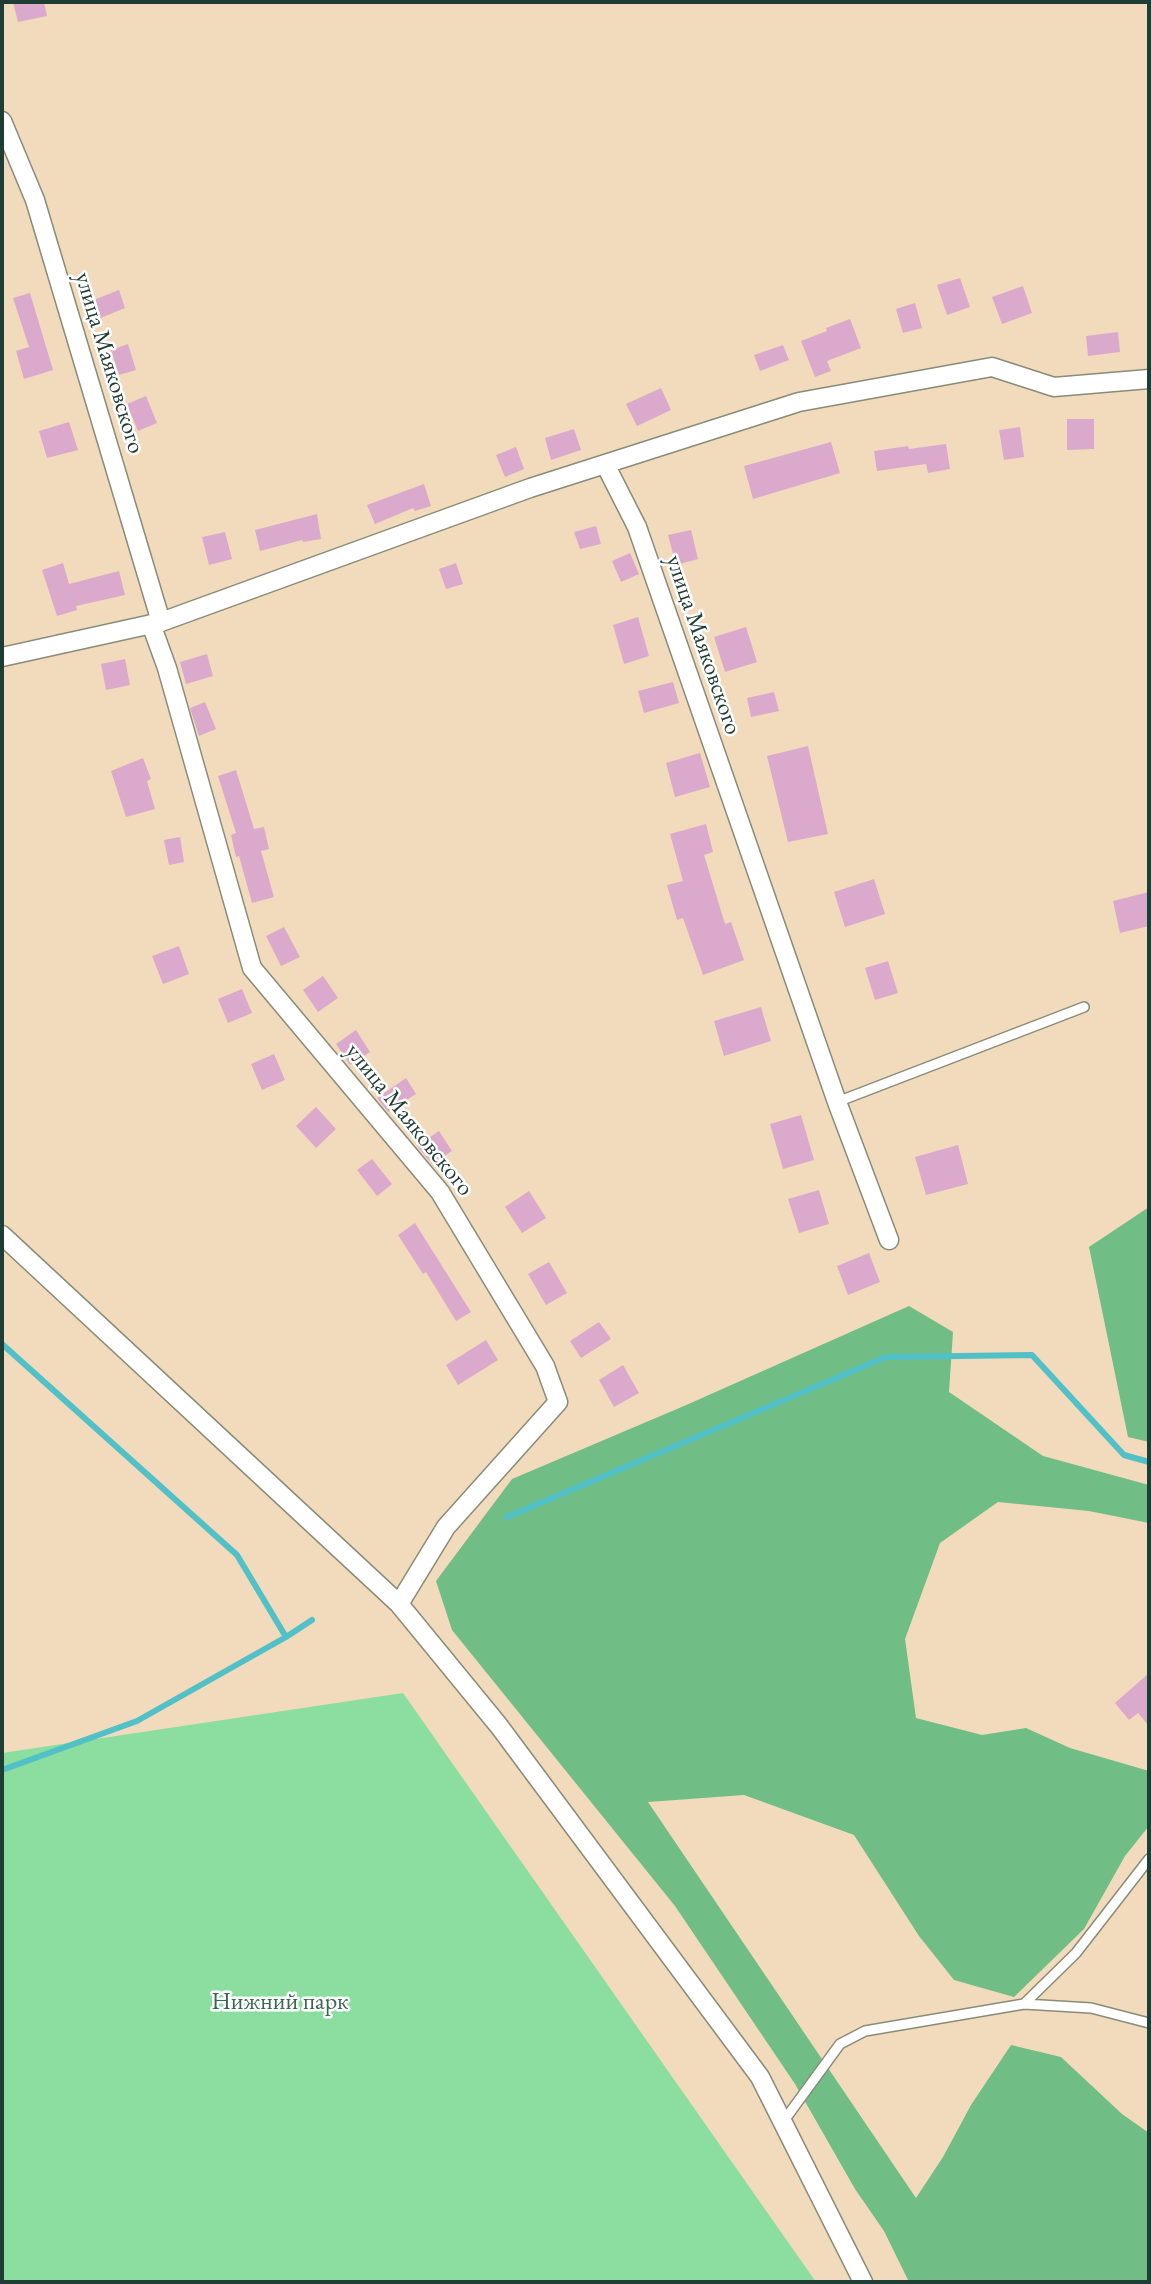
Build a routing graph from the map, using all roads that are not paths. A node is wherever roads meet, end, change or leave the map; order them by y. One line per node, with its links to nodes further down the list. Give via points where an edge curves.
1 (2, 121): 4 (street, улица Маяковского, via 35,200)
2 (1149, 379): 3 (street, via 1054,387 992,367 799,402)
3 (605, 464): 4 (street); 7 (street, улица Маяковского, via 636,527)
4 (156, 623): 5 (street); 10 (street, улица Маяковского, via 252,968 440,1192 545,1366 558,1402 446,1527)
5 (2, 657)
6 (1084, 1007): 7 (lane)
7 (837, 1102): 9 (street, улица Маяковского)
8 (2, 1235): 10 (street)
9 (889, 1240)
10 (399, 1604): 14 (street, via 499,1726 760,2077)
11 (1149, 1859): 12 (lane, via 1076,1954)
12 (1024, 2004): 13 (lane, via 1091,2008); 14 (lane, via 865,2031 840,2044)
13 (1149, 2023)
14 (783, 2122): 15 (street)
15 (863, 2282)

